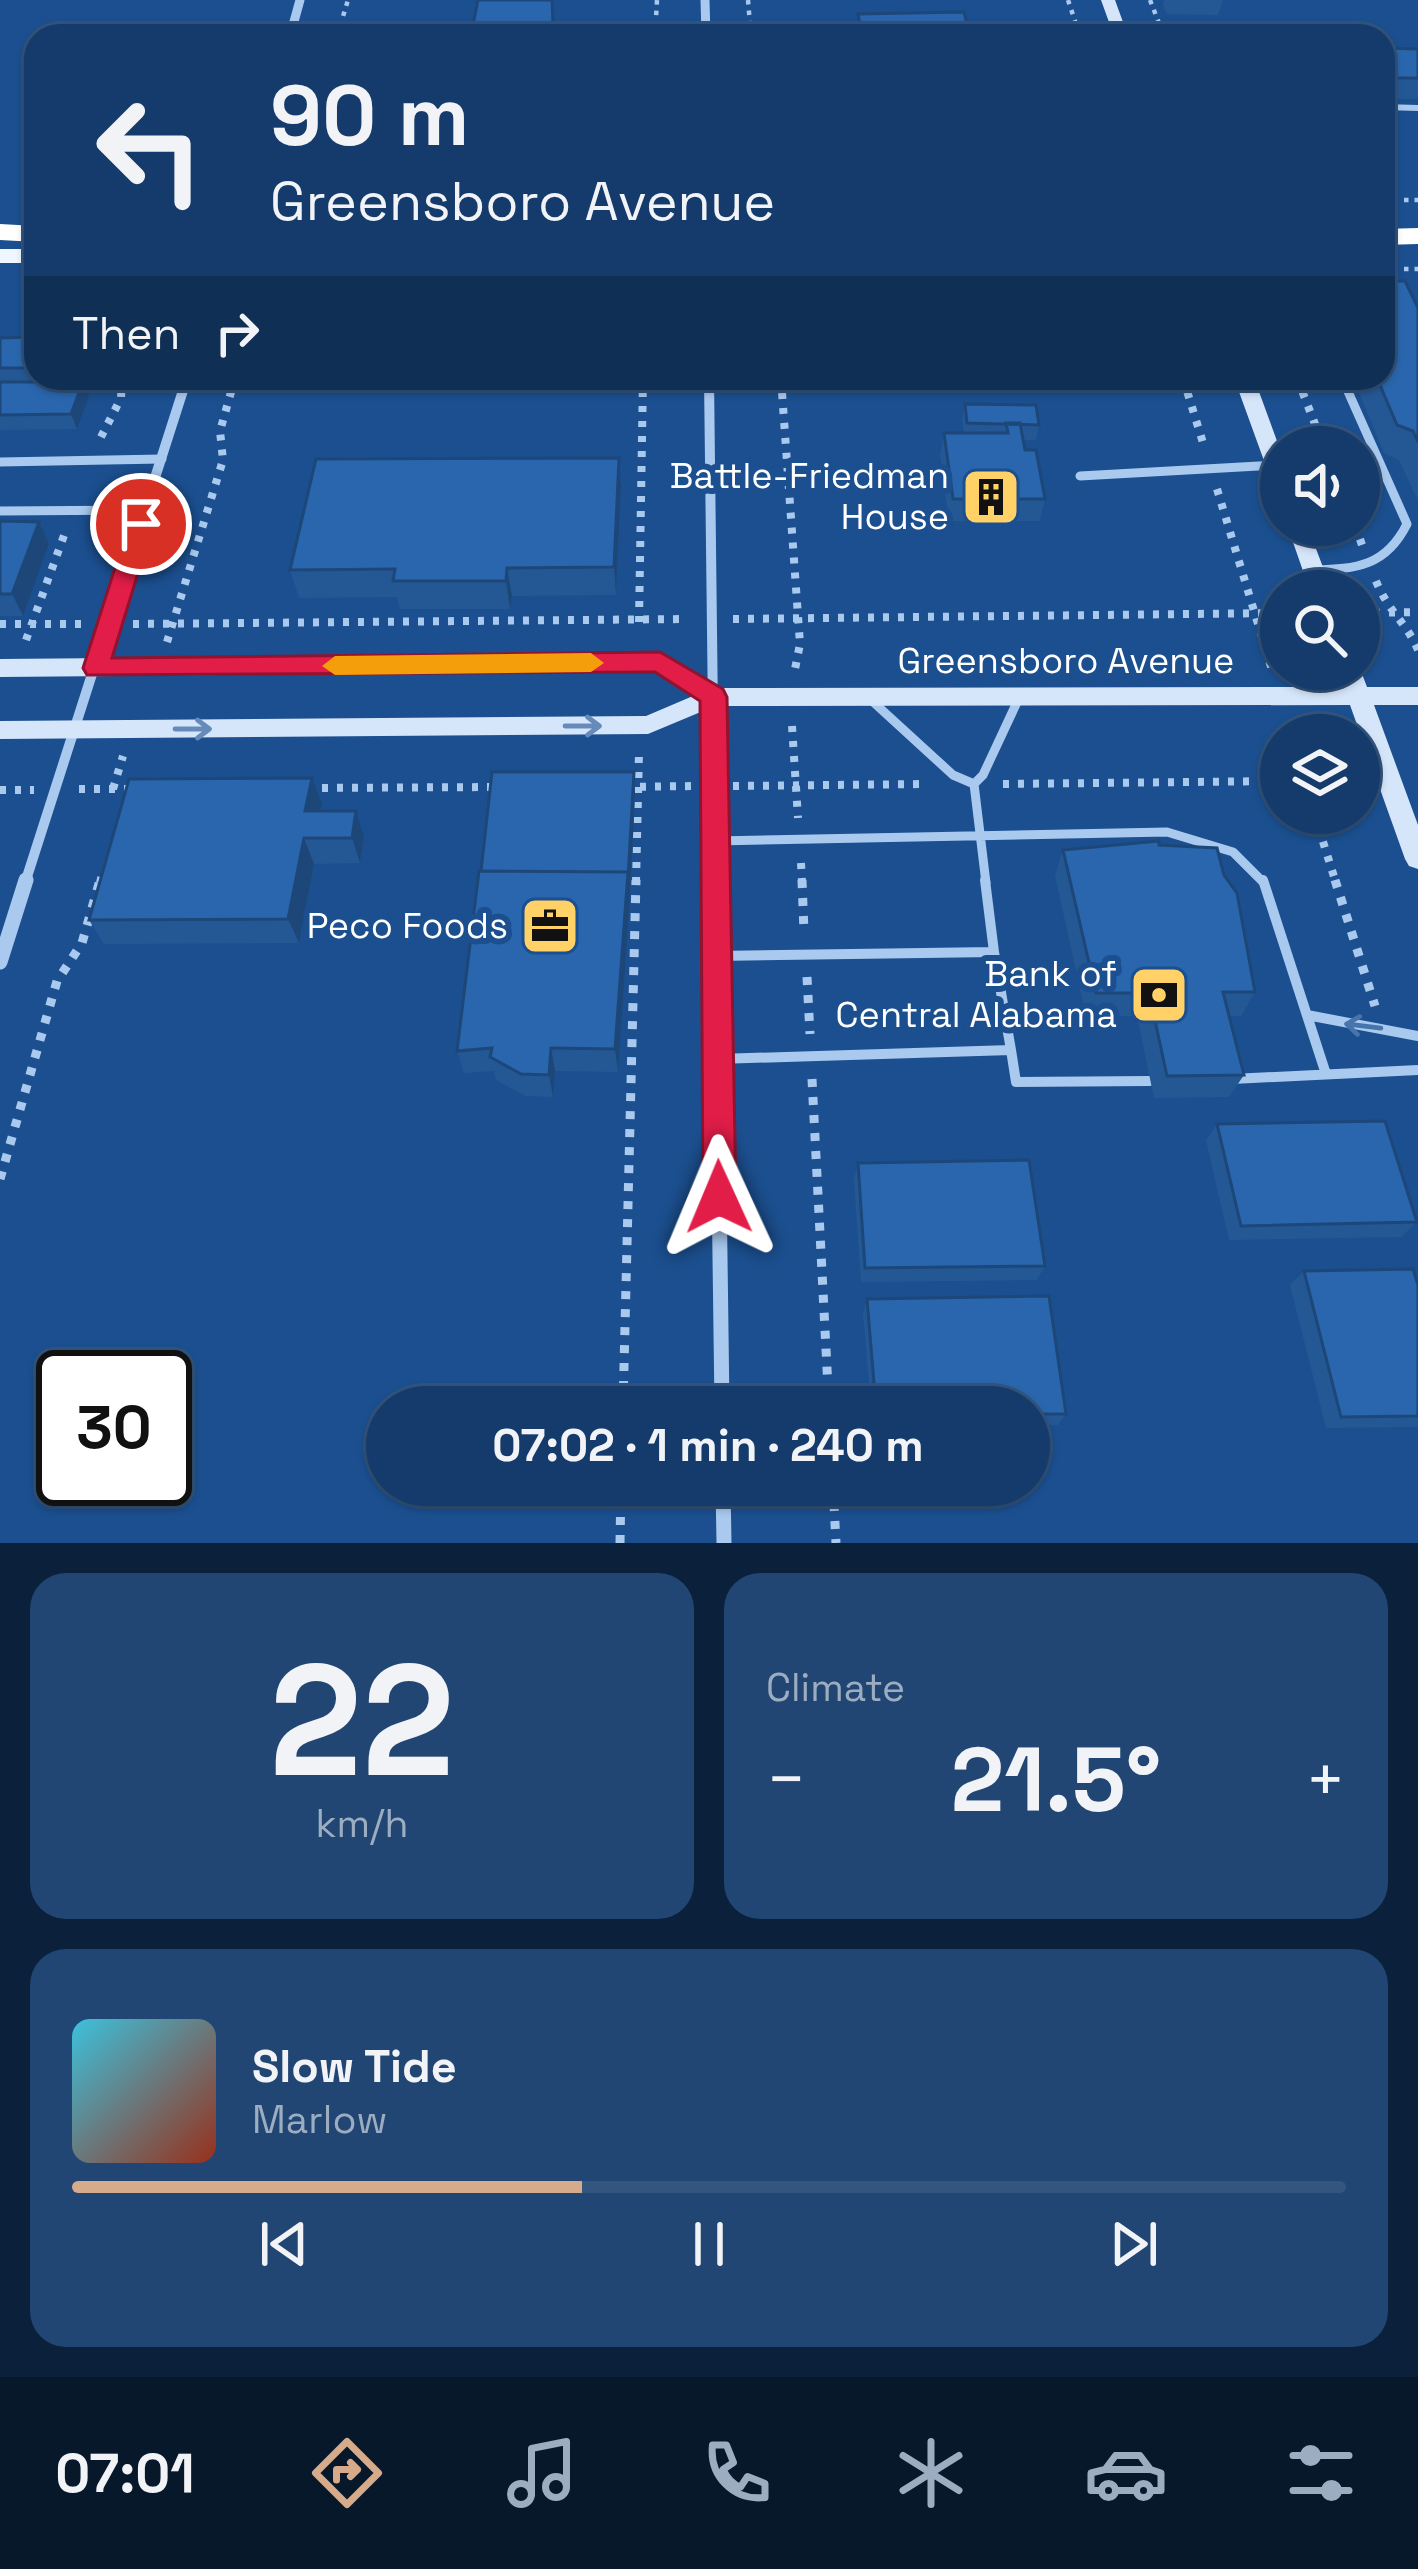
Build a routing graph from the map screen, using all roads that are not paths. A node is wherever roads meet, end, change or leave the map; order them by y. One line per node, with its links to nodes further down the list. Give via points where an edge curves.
1 (183, 390): 6 (street)
2 (710, 390): 17 (street)
3 (1248, 390): 5 (main road)
4 (1347, 390): 12 (lane, via 1408,524 1396,550)
5 (1261, 426)
6 (162, 459): 7 (lane); 10 (street)
7 (0, 462)
8 (1260, 471): 9 (lane)
9 (1080, 476)
10 (146, 510): 11 (lane); 14 (street)
11 (0, 511)
12 (1359, 570)
13 (8, 668): 14 (main road)
14 (96, 668): 17 (main road, via 660,662); 21 (street)
15 (1356, 690): 20 (main road)
16 (1418, 696): 20 (main road, Greensboro Avenue)
17 (713, 697): 18 (main road, Greensboro Avenue); 21 (main road, Greensboro Avenue, one-way to 17, via 639,725); 25 (street)
18 (868, 697): 19 (main road, Greensboro Avenue); 23 (lane, via 953,775)
19 (1019, 697): 20 (main road, Greensboro Avenue); 23 (lane)
20 (1359, 697): 26 (main road)
21 (76, 729): 22 (main road, Greensboro Avenue); 29 (street)
22 (0, 730)
23 (974, 784): 24 (lane)
24 (979, 836): 25 (lane); 27 (lane); 30 (lane, via 1166,832 1223,844 1264,881)
25 (715, 841): 28 (street)
26 (1418, 859)
27 (994, 952): 28 (lane); 32 (lane)
28 (716, 956): 33 (street)
29 (0, 962)
30 (1307, 1016): 31 (lane, one-way to 30); 35 (lane)
31 (1418, 1036)
32 (1011, 1050): 33 (lane); 37 (lane, via 1016,1082)
33 (718, 1060): 38 (street)
34 (1418, 1070): 35 (lane)
35 (1325, 1071): 36 (lane)
36 (1225, 1080)
37 (1150, 1081)
38 (722, 1386)
39 (723, 1506): 40 (street)
40 (724, 1543)

